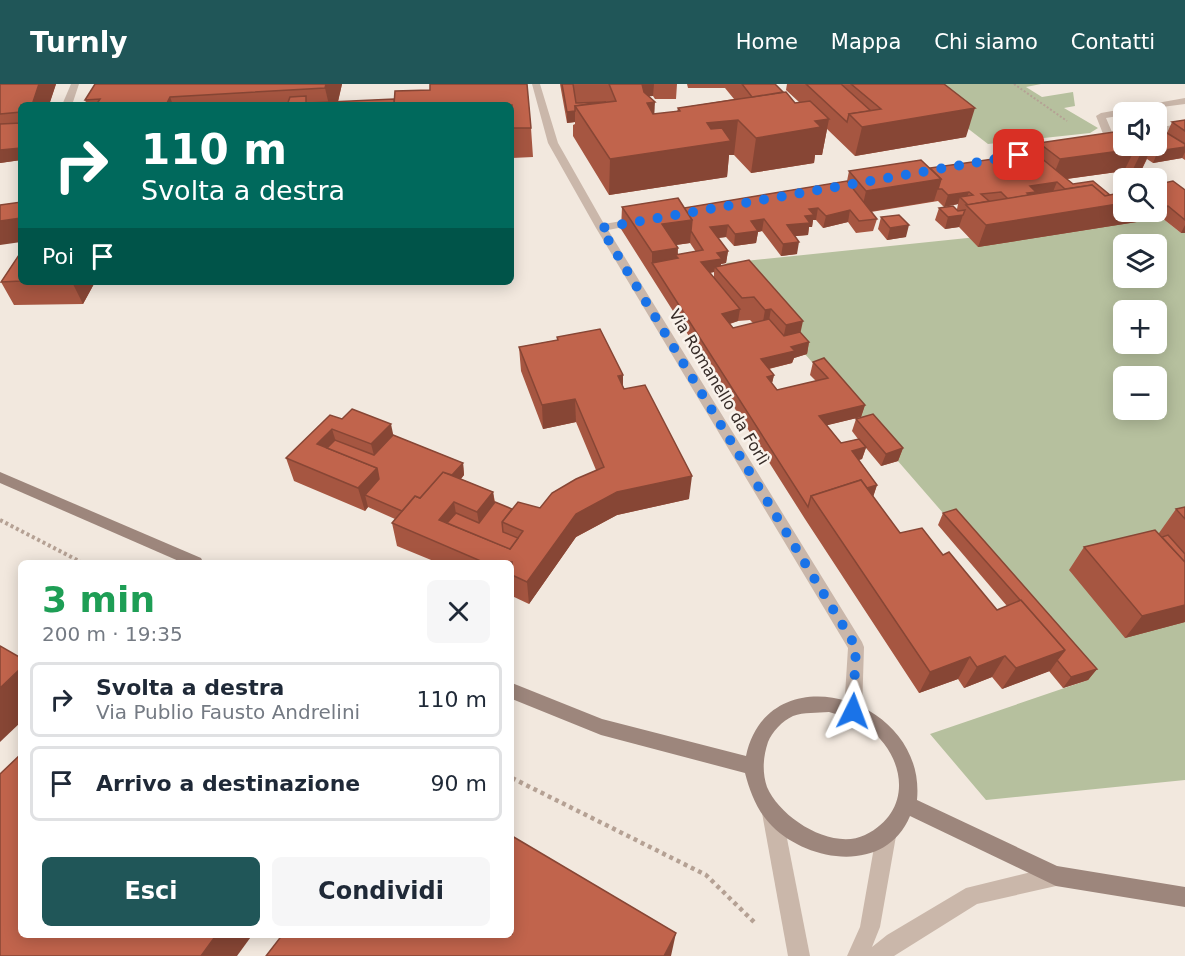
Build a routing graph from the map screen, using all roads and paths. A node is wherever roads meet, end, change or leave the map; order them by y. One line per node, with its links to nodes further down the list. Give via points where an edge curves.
1 (75, 84): 5 (street)
2 (536, 84): 14 (street, Via Romanello da Forlì, via 553,143)
3 (1014, 84): 10 (path)
4 (1185, 101): 8 (street, via 1101,116)
5 (68, 102)
6 (1185, 126): 7 (street)
7 (1167, 129)
8 (1110, 139): 9 (street); 10 (street)
9 (1113, 139)
10 (1096, 142)
11 (1067, 147): 12 (street)
12 (984, 161)
13 (647, 220): 14 (street)
14 (601, 228): 20 (street, Via Romanello da Forlì, via 856,647)
15 (0, 477): 18 (main road)
16 (0, 520): 17 (path)
17 (77, 560)
18 (190, 560)
19 (514, 692): 21 (main road, via 601,727)
20 (853, 711): 21 (main road, via 829,704 805,705 784,712 767,726 757,745); 23 (main road, via 892,740 904,761 910,784)
21 (753, 766): 24 (main road, via 759,791)
22 (514, 779): 28 (path, via 706,875)
23 (907, 805): 25 (main road); 26 (main road)
24 (772, 813): 25 (main road, via 791,831 814,843 841,849 866,846); 29 (street)
25 (886, 836): 30 (street, via 870,927)
26 (1056, 876): 27 (main road); 31 (street, via 973,895 894,942)
27 (1185, 897)
28 (760, 928)
29 (799, 956)
30 (858, 956)
31 (878, 956)

